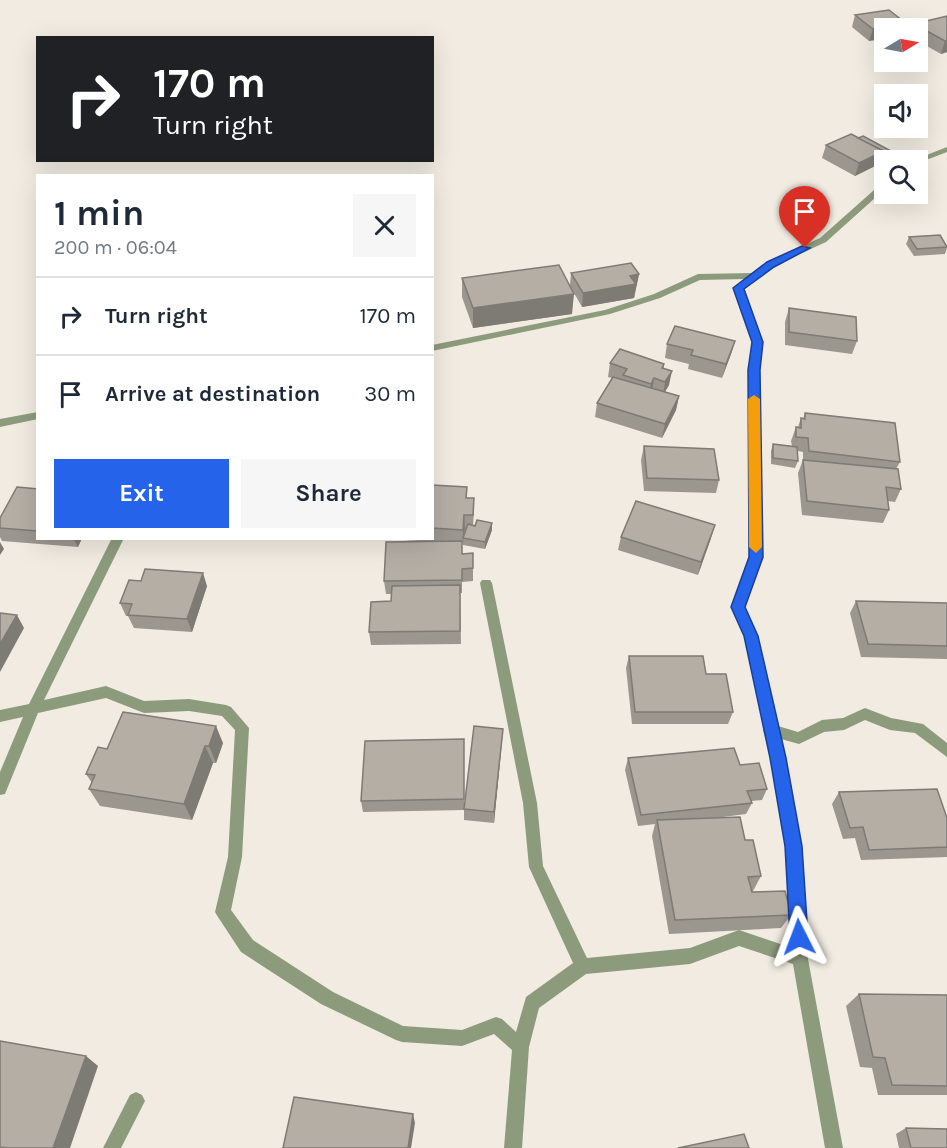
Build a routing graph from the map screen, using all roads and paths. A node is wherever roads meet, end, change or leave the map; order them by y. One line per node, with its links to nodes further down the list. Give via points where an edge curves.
1 (947, 149): 2 (street)
2 (928, 156)
3 (874, 195): 4 (street, via 823,240)
4 (752, 276): 5 (street, via 698,277 657,296 607,312); 12 (street, via 738,288 757,342 756,557 738,607 751,636)
5 (434, 348)
6 (36, 415): 7 (street)
7 (0, 423)
8 (117, 540): 10 (street)
9 (486, 583): 16 (street, via 530,803 536,867)
10 (33, 709): 11 (street); 14 (street); 17 (street, via 106,692 144,707 189,705 226,711 242,728 235,857 223,912 247,946 327,998 402,1034 462,1038 496,1025)
11 (0, 716)
12 (770, 730): 13 (street, via 799,738 822,726 844,724 865,714 890,724 918,728); 15 (street, via 794,846)
13 (947, 750)
14 (0, 789)
15 (800, 959): 16 (street, via 740,938 690,956); 21 (street)
16 (583, 966): 17 (street, via 532,1003)
17 (520, 1047): 20 (street)
18 (136, 1101): 19 (street)
19 (112, 1148)
20 (513, 1148)
21 (834, 1148)

